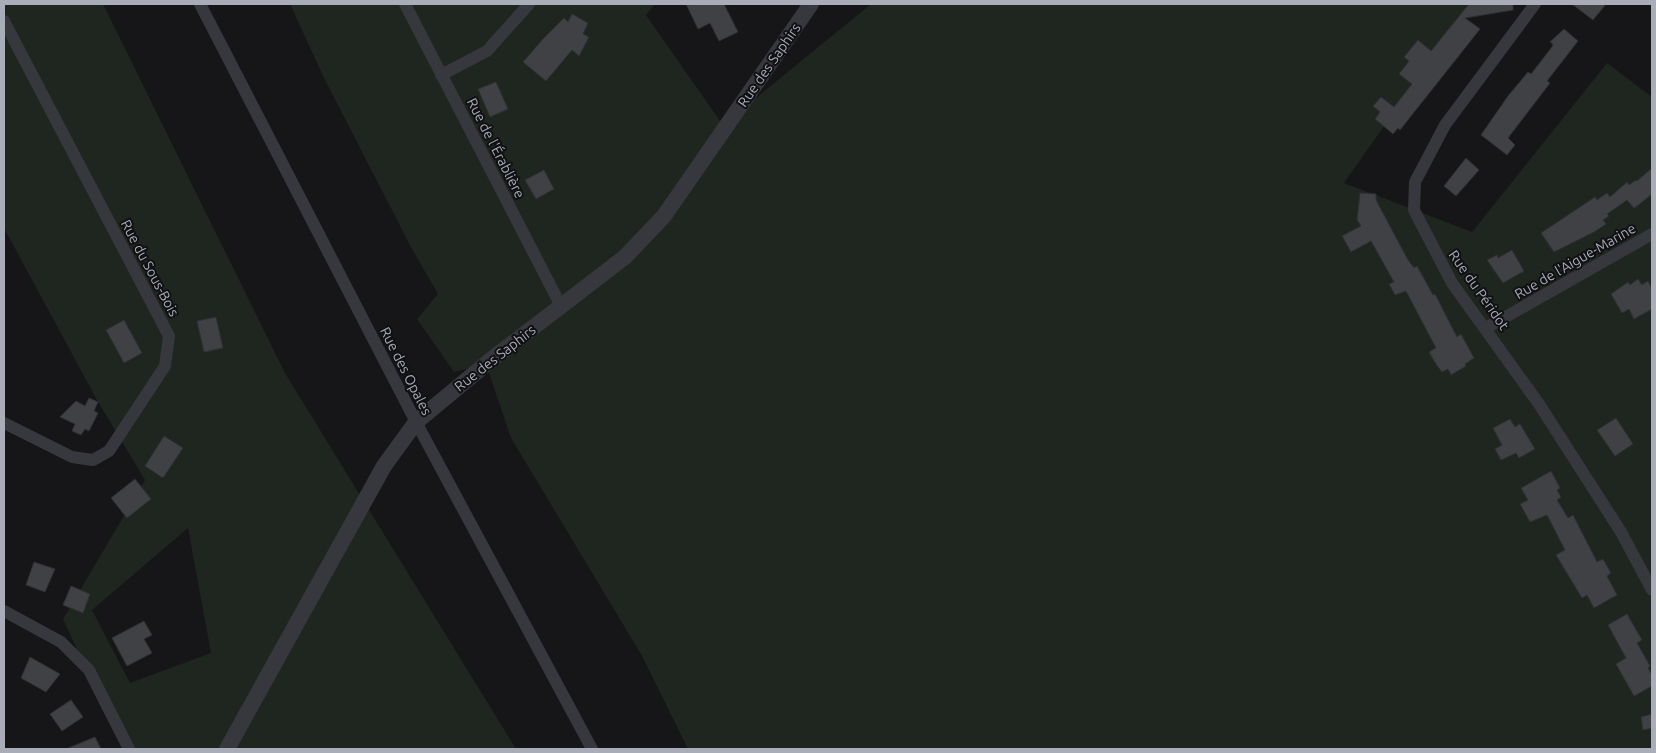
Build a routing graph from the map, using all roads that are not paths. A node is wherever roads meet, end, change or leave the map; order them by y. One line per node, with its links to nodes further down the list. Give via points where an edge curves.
1 (200, 4): 11 (street, Rue des Opales)
2 (404, 4): 7 (street, Rue de l'Érablière)
3 (529, 4): 7 (street, via 487,51)
4 (811, 4): 9 (street, Rue des Saphirs, via 664,216 626,257)
5 (1535, 4): 10 (street, Rue du Péridot, via 1445,125 1415,182 1414,210 1428,241 1452,283)
6 (4, 21): 12 (street, Rue du Sous-Bois, via 169,336 165,366 109,451 93,460 72,457)
7 (441, 75): 9 (street, Rue de l'Érablière)
8 (1652, 234): 10 (street, Rue de l'Aigue-Marine)
9 (561, 306): 11 (street, Rue des Saphirs)
10 (1486, 328): 13 (street, Rue du Péridot, via 1621,532)
11 (416, 422): 16 (street, Rue des Saphirs, via 384,466); 17 (street, Rue des Opales)
12 (4, 423)
13 (1652, 590)
14 (4, 610): 15 (street, via 60,642 88,670)
15 (129, 749)
16 (227, 749)
17 (592, 749)

